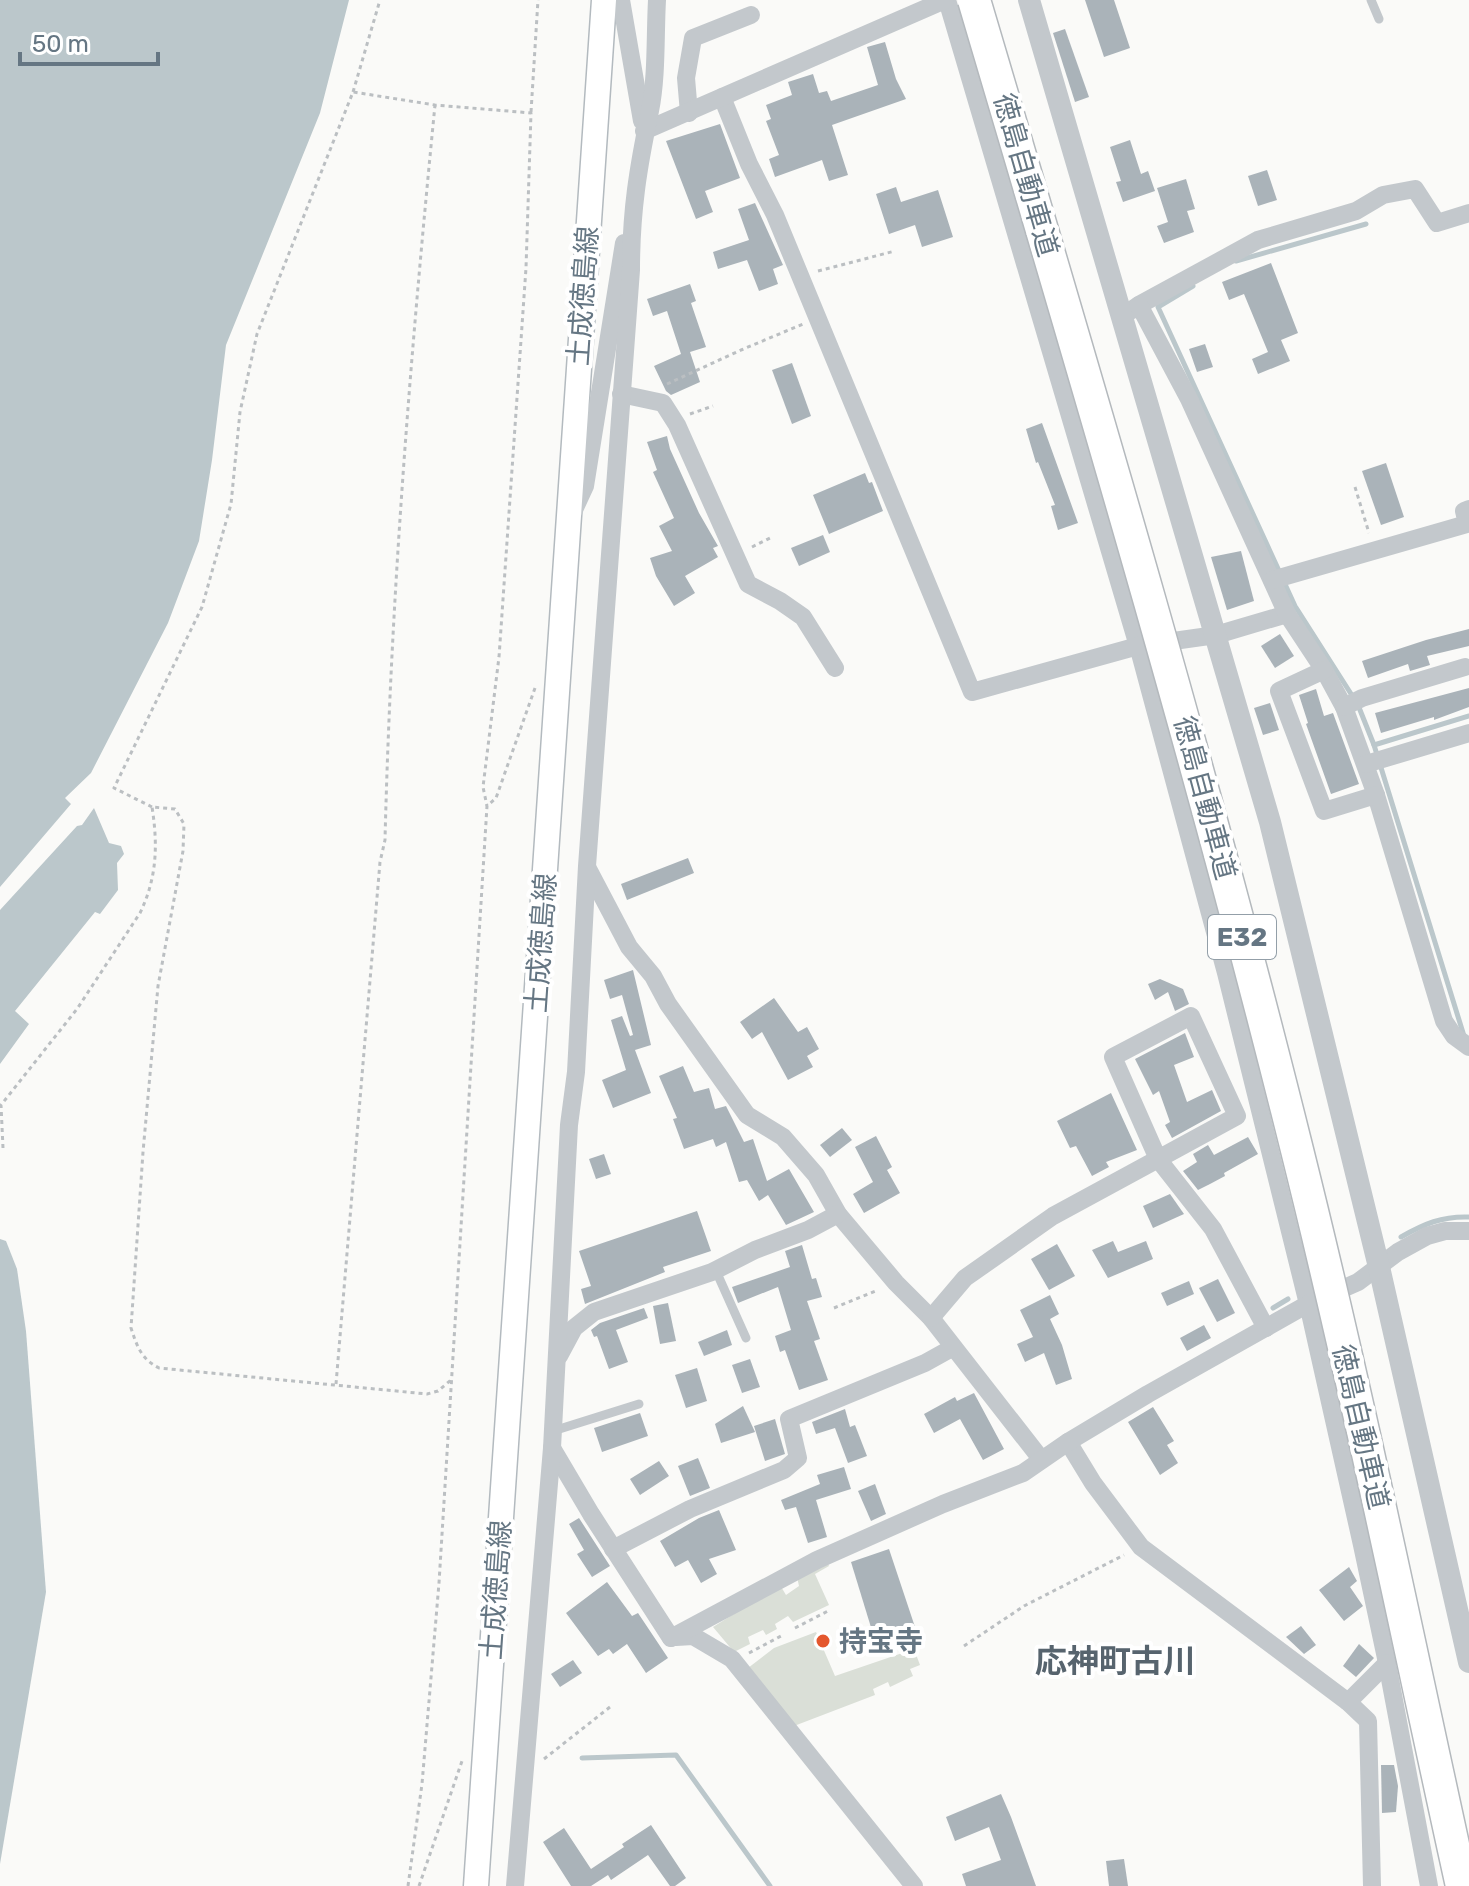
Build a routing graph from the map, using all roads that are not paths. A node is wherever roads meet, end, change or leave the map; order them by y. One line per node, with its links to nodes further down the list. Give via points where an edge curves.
1 (604, 0): 18 (main road, 土成徳島線)
2 (621, 0): 12 (street)
3 (657, 0): 12 (street)
4 (946, 0): 10 (street); 22 (street)
5 (974, 0): 57 (highway, 徳島自動車道 / E32, bridge, via 1238,920 1305,1184)
6 (1029, 0): 15 (street)
7 (1371, 0): 9 (lane)
8 (751, 15): 11 (street, via 693,38 686,78)
9 (1379, 19)
10 (722, 97): 11 (street); 22 (street, via 972,692)
11 (689, 113): 12 (street)
12 (644, 131): 14 (street)
13 (1469, 213): 15 (street, via 1437,223 1415,189 1383,195 1356,211 1258,240)
14 (631, 217): 16 (street); 18 (street, via 585,486)
15 (1130, 311): 19 (street, via 1189,399); 21 (street)
16 (626, 396): 24 (street, via 663,403 748,584 803,617); 30 (street)
17 (1469, 509): 19 (street, via 1464,511 1467,524)
18 (569, 520): 52 (main road, 土成徳島線)
19 (1279, 578): 20 (street)
20 (1287, 614): 21 (street); 25 (street)
21 (1216, 635): 22 (street); 35 (street, via 1270,822)
22 (1138, 646): 37 (street)
23 (1465, 667): 26 (street)
24 (835, 668)
25 (1324, 670): 26 (street); 29 (street, via 1279,691 1324,811)
26 (1353, 703): 28 (street)
27 (1469, 733): 28 (street)
28 (1375, 761): 29 (street)
29 (1376, 795): 31 (street, via 1444,1021)
30 (587, 866): 33 (street, via 629,947 747,1115 783,1137 816,1175); 42 (street)
31 (1465, 1044)
32 (1158, 1159): 32 (street, via 1113,1057 1191,1016 1237,1116); 38 (street, via 1053,1216 965,1278); 39 (street, via 1213,1229)
33 (838, 1214): 36 (street); 38 (street)
34 (1469, 1231): 35 (street, via 1427,1236)
35 (1379, 1267): 37 (street); 49 (street)
36 (716, 1271): 40 (lane); 42 (street, via 594,1312 574,1328)
37 (1308, 1304): 39 (street); 50 (street)
38 (931, 1318): 41 (street)
39 (1266, 1328): 45 (street)
40 (746, 1338)
41 (952, 1348): 46 (street); 47 (street, via 789,1419 798,1458 784,1470 690,1509)
42 (557, 1361): 44 (street)
43 (639, 1404): 44 (lane)
44 (552, 1440): 47 (street); 53 (street)
45 (1068, 1442): 46 (street); 51 (street, via 1141,1547)
46 (1041, 1459): 48 (street, via 1023,1473 804,1566)
47 (613, 1549): 48 (street)
48 (671, 1638): 54 (street, via 693,1636 732,1659)
49 (1469, 1662)
50 (1387, 1663): 51 (street); 56 (street)
51 (1348, 1702): 55 (street, via 1368,1721)
52 (476, 1886)
53 (515, 1886)
54 (914, 1886)
55 (1372, 1886)
56 (1429, 1886)
57 (1462, 1886)

